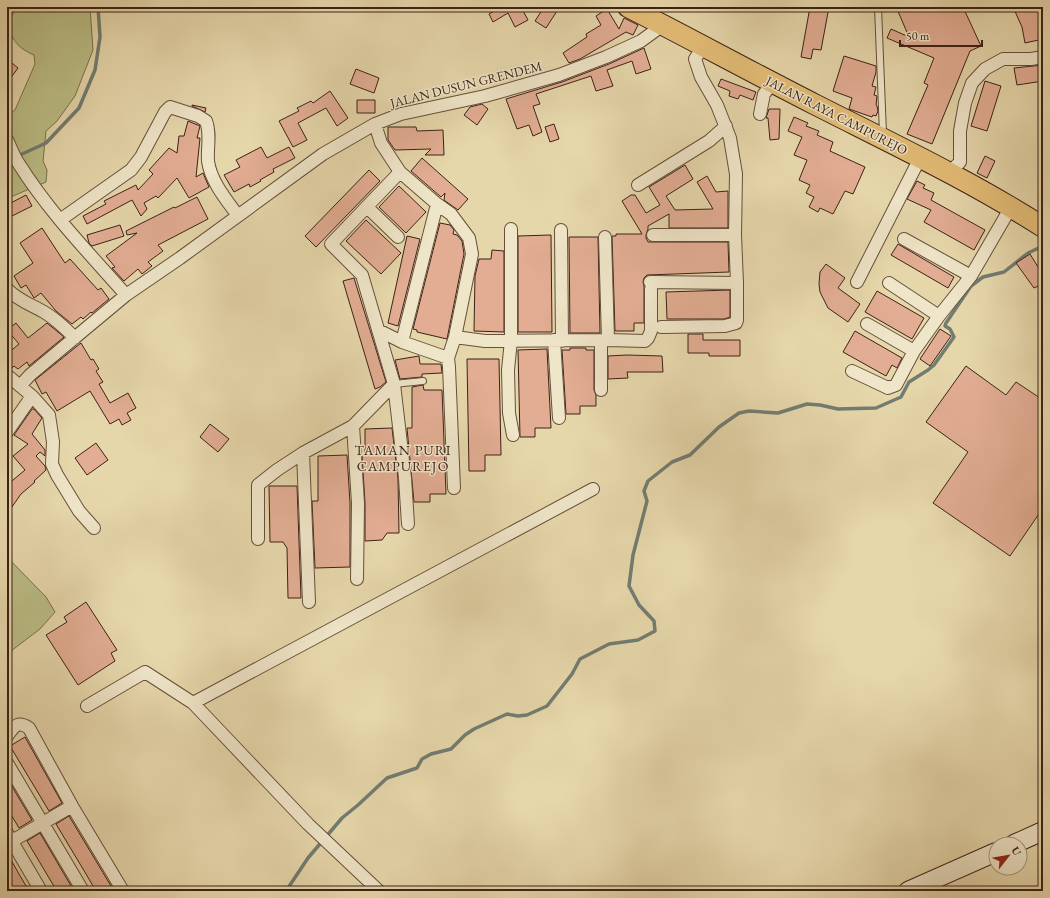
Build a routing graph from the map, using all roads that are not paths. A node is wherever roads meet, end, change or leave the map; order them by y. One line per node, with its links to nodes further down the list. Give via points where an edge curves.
1 (628, 7): 3 (main road, JALAN RAYA CAMPUREJO)
2 (878, 7): 10 (lane)
3 (663, 25): 4 (main road, JALAN RAYA CAMPUREJO); 8 (street, JALAN DUSUN GRENDEM, via 641,41 559,75 485,96 401,114)
4 (704, 45): 6 (main road, JALAN RAYA CAMPUREJO); 9 (street, via 695,59)
5 (1043, 56): 14 (street, via 1031,59 1003,59 985,69 972,83 960,131 960,162)
6 (773, 82): 7 (street, via 764,94); 10 (main road, JALAN RAYA CAMPUREJO)
7 (760, 114)
8 (376, 124): 13 (street, via 381,143); 19 (street, JALAN DUSUN GRENDEM, via 323,154)
9 (726, 126): 15 (street, via 709,141); 25 (street, via 736,174)
10 (883, 138): 12 (main road, JALAN RAYA CAMPUREJO)
11 (10, 144): 20 (street, via 18,163)
12 (920, 158): 14 (main road, JALAN RAYA CAMPUREJO); 30 (street)
13 (400, 172): 16 (street); 17 (street)
14 (949, 173): 18 (main road, JALAN RAYA CAMPUREJO)
15 (638, 185)
16 (437, 204): 39 (street, via 451,214 466,233 472,246); 44 (street)
17 (366, 207): 27 (street); 38 (street, via 330,244 362,275)
18 (1011, 207): 21 (main road, JALAN RAYA CAMPUREJO); 29 (street)
19 (238, 216): 20 (street, via 210,172 209,129 206,121 170,107 131,170); 34 (street, JALAN DUSUN GRENDEM)
20 (60, 220): 34 (street)
21 (1043, 227)
22 (511, 229): 41 (street)
23 (561, 230): 43 (street)
24 (653, 235): 25 (street)
25 (735, 235): 31 (street)
26 (605, 237): 42 (street)
27 (398, 238)
28 (904, 239): 29 (street)
29 (971, 276): 35 (street)
30 (857, 282)
31 (737, 283): 37 (street, via 736,323 724,326); 42 (street, via 650,286 651,331 648,338 645,341)
32 (889, 284): 35 (street)
33 (7, 289): 40 (street, via 59,322)
34 (126, 294): 40 (street, JALAN DUSUN GRENDEM)
35 (939, 316): 45 (street)
36 (868, 324): 45 (street)
37 (661, 328)
38 (378, 330): 44 (street); 50 (street)
39 (455, 337): 41 (street, via 485,341); 46 (street)
40 (75, 338): 51 (street, JALAN DUSUN GRENDEM)
41 (511, 340): 43 (street); 57 (street, via 508,370 509,413)
42 (604, 340): 43 (street); 52 (street)
43 (558, 341): 54 (street)
44 (402, 342): 46 (street)
45 (914, 351): 47 (street, via 896,384 891,388)
46 (448, 358): 59 (street)
47 (852, 371)
48 (7, 375): 51 (street)
49 (423, 381): 50 (lane)
50 (394, 384): 55 (street); 61 (street)
51 (20, 386): 53 (street)
52 (602, 390)
53 (32, 396): 56 (street); 62 (street, via 49,415 53,442 52,464 57,475 79,511)
54 (559, 418)
55 (353, 426): 58 (street); 64 (street, via 358,503)
56 (7, 432)
57 (513, 435)
58 (303, 453): 63 (street, via 258,485); 65 (street)
59 (454, 488)
60 (593, 489): 66 (street)
61 (408, 524)
62 (94, 528)
63 (258, 539)
64 (357, 579)
65 (308, 602)
66 (193, 703): 67 (street, via 145,672); 79 (street, via 308,824)
67 (87, 706)
68 (7, 736): 70 (street, via 20,724 29,728)
69 (7, 763): 71 (street)
70 (72, 806): 71 (street); 78 (street)
71 (42, 822): 74 (street); 77 (street)
72 (1043, 831): 73 (street)
73 (1028, 838)
74 (8, 839): 76 (street)
75 (988, 856): 80 (street)
76 (41, 891)
77 (83, 891)
78 (123, 891)
79 (379, 891)
80 (908, 891)

